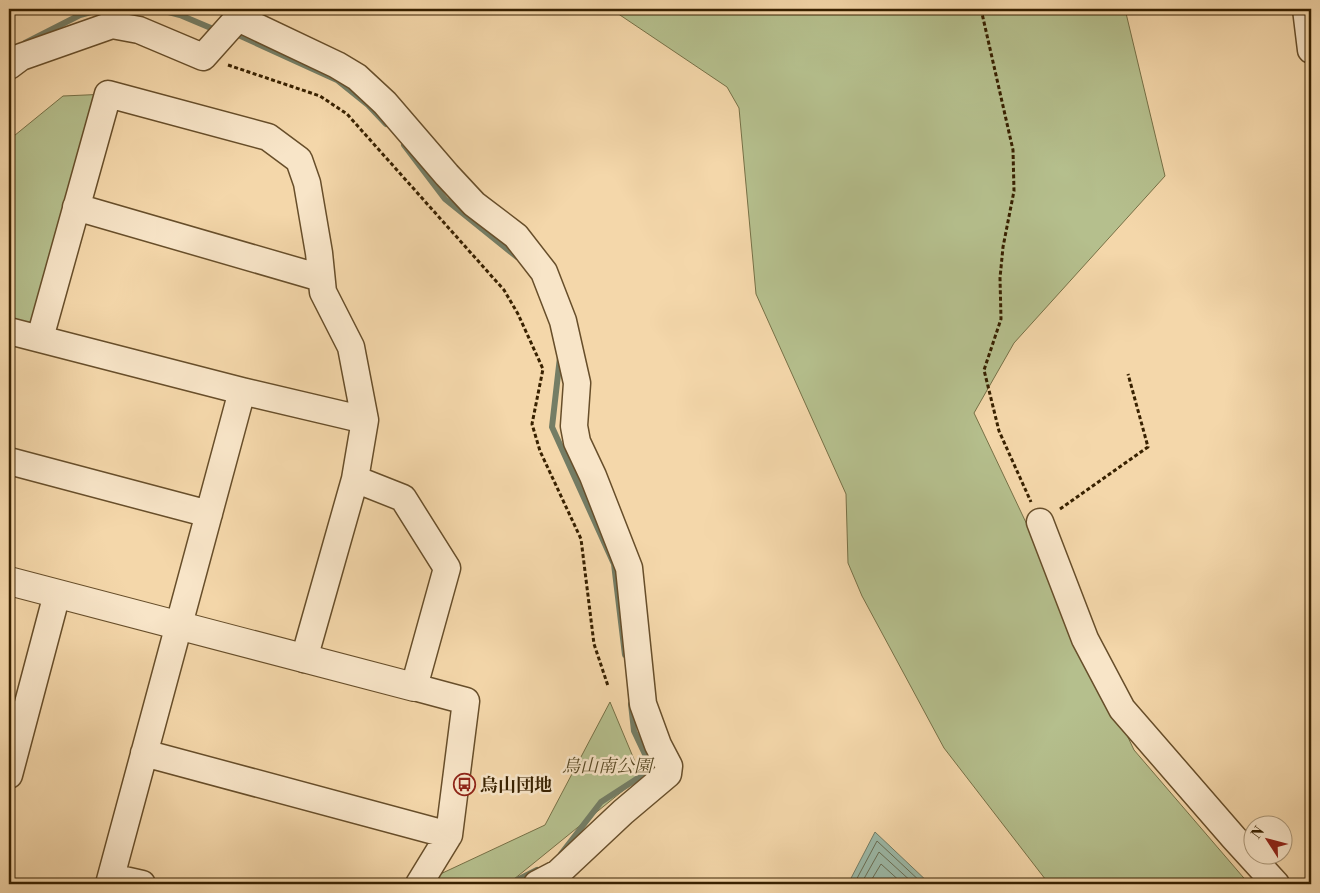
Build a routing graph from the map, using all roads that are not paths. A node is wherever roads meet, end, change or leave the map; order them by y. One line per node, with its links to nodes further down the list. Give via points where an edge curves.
1 (1306, 9): 3 (street)
2 (242, 14): 4 (street, via 203,57 139,30 112,25 21,57); 26 (street, via 357,77 385,103 474,204 516,236 544,272 563,321 577,384 574,426 577,442 629,568 643,704 669,766 668,774 558,873)
3 (1311, 50)
4 (9, 66)
5 (76, 207): 6 (street); 6 (street, via 108,94 268,137 299,160 307,183); 8 (street)
6 (321, 278): 10 (street, via 323,292 350,347)
7 (9, 331): 8 (street)
8 (40, 338): 9 (street)
9 (242, 391): 10 (street); 13 (street)
10 (365, 420): 12 (street)
11 (9, 461): 13 (street)
12 (355, 479): 18 (street); 19 (street, via 403,498 447,568)
13 (209, 514): 17 (street)
14 (1040, 522): 27 (street, via 1086,639 1122,709)
15 (9, 581): 16 (street)
16 (57, 594): 17 (street); 21 (street)
17 (179, 626): 18 (street); 20 (street)
18 (304, 658): 19 (street)
19 (414, 687): 22 (street, via 466,701)
20 (144, 753): 22 (street); 23 (street)
21 (9, 775)
22 (449, 835): 25 (street)
23 (110, 880): 24 (street)
24 (142, 884)
25 (419, 884)
26 (537, 884)
27 (1276, 884)

